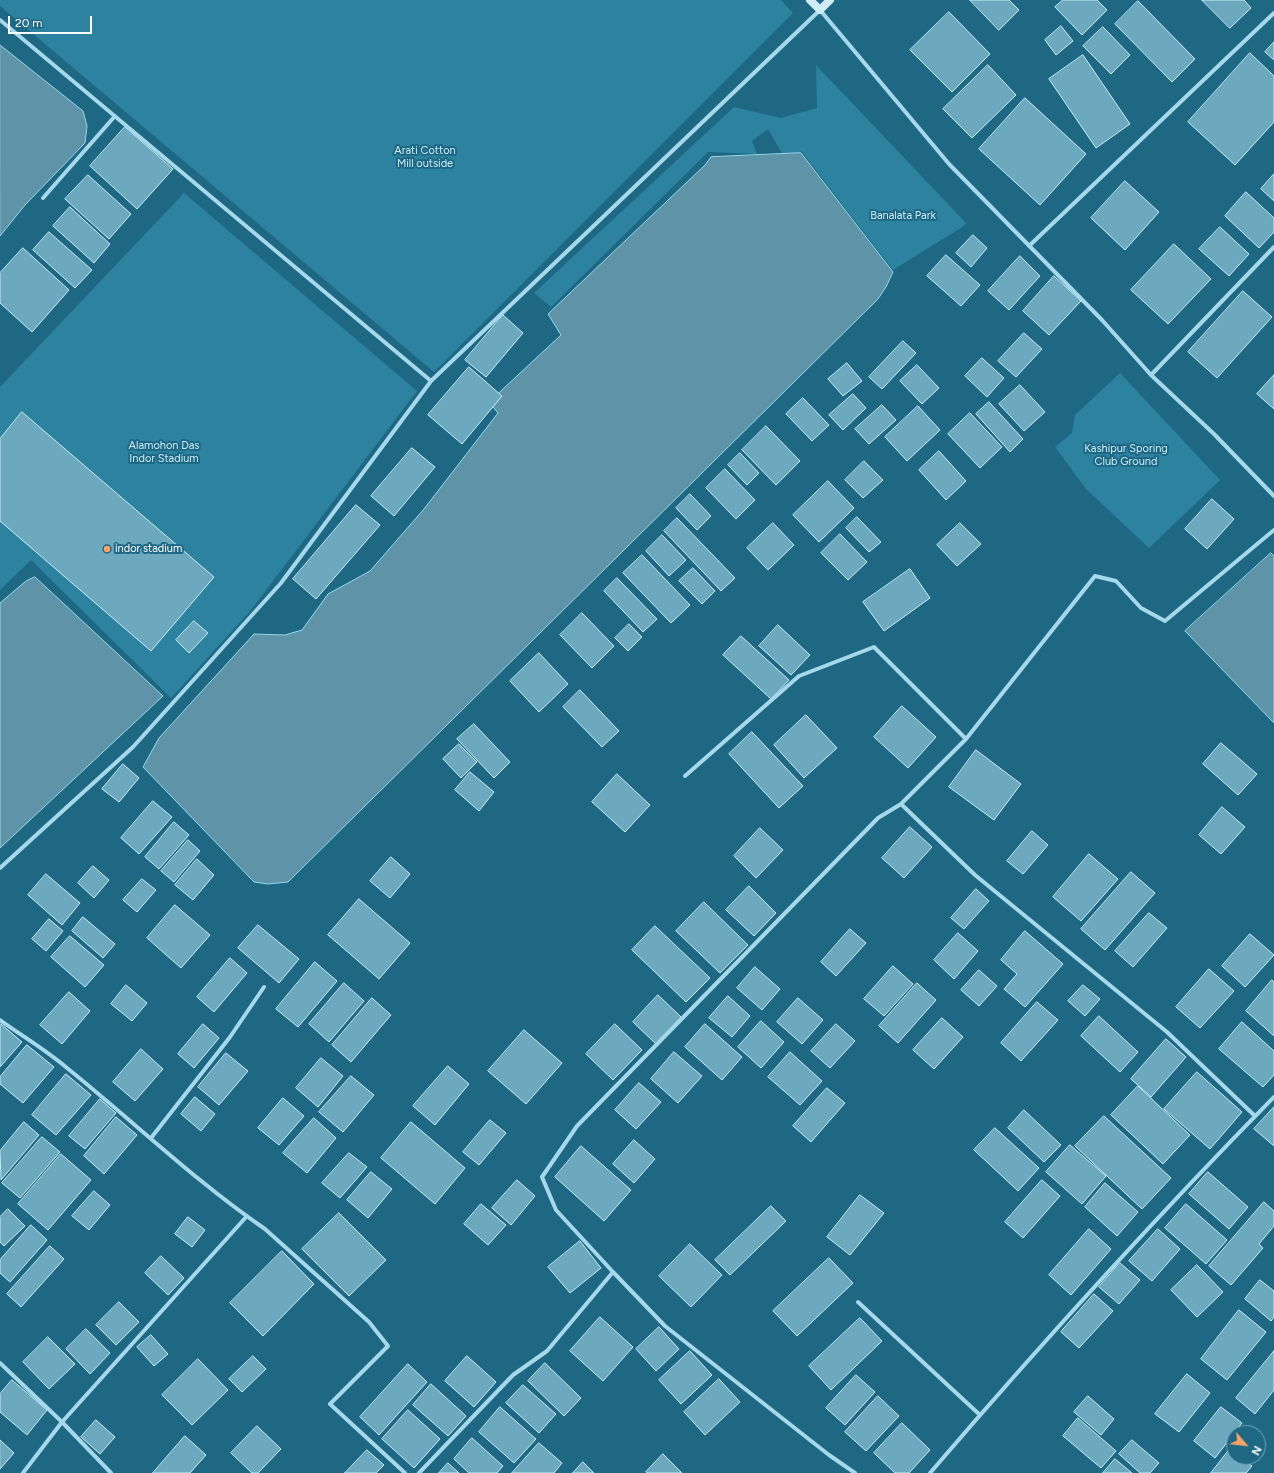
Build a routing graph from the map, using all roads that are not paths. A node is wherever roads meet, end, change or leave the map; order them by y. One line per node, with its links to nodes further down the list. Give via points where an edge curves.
1 (810, 0): 3 (street)
2 (830, 0): 3 (street)
3 (820, 10): 8 (street, via 949,164); 11 (street)
4 (1274, 13): 8 (street)
5 (0, 20): 6 (street)
6 (115, 116): 7 (street); 11 (street)
7 (43, 198)
8 (1029, 246): 10 (street, via 1102,320)
9 (1274, 247): 10 (street)
10 (1151, 375): 12 (street, via 1214,434)
11 (431, 381): 17 (street, via 281,583 133,747)
12 (1274, 496)
13 (1274, 530): 14 (street, via 1166,621 1141,608 1116,581 1095,576)
14 (966, 739): 15 (street, via 874,647 799,676); 16 (street)
15 (685, 776)
16 (901, 804): 21 (street, via 975,875 1167,1032); 24 (street, via 878,818 577,1126 542,1177 556,1210)
17 (0, 868)
18 (264, 987): 22 (street, via 230,1037)
19 (0, 1020): 22 (street, via 66,1066)
20 (1274, 1097): 21 (street)
21 (1255, 1116): 27 (street)
22 (150, 1138): 23 (street)
23 (247, 1216): 28 (street); 31 (street, via 369,1322 388,1346 330,1404)
24 (612, 1272): 32 (street, via 547,1351 513,1375); 33 (street, via 665,1326)
25 (858, 1302): 27 (street)
26 (0, 1363): 28 (street)
27 (980, 1415): 34 (street)
28 (62, 1422): 29 (street); 30 (street)
29 (22, 1473)
30 (111, 1473)
31 (405, 1473)
32 (419, 1473)
33 (855, 1473)
34 (930, 1473)

